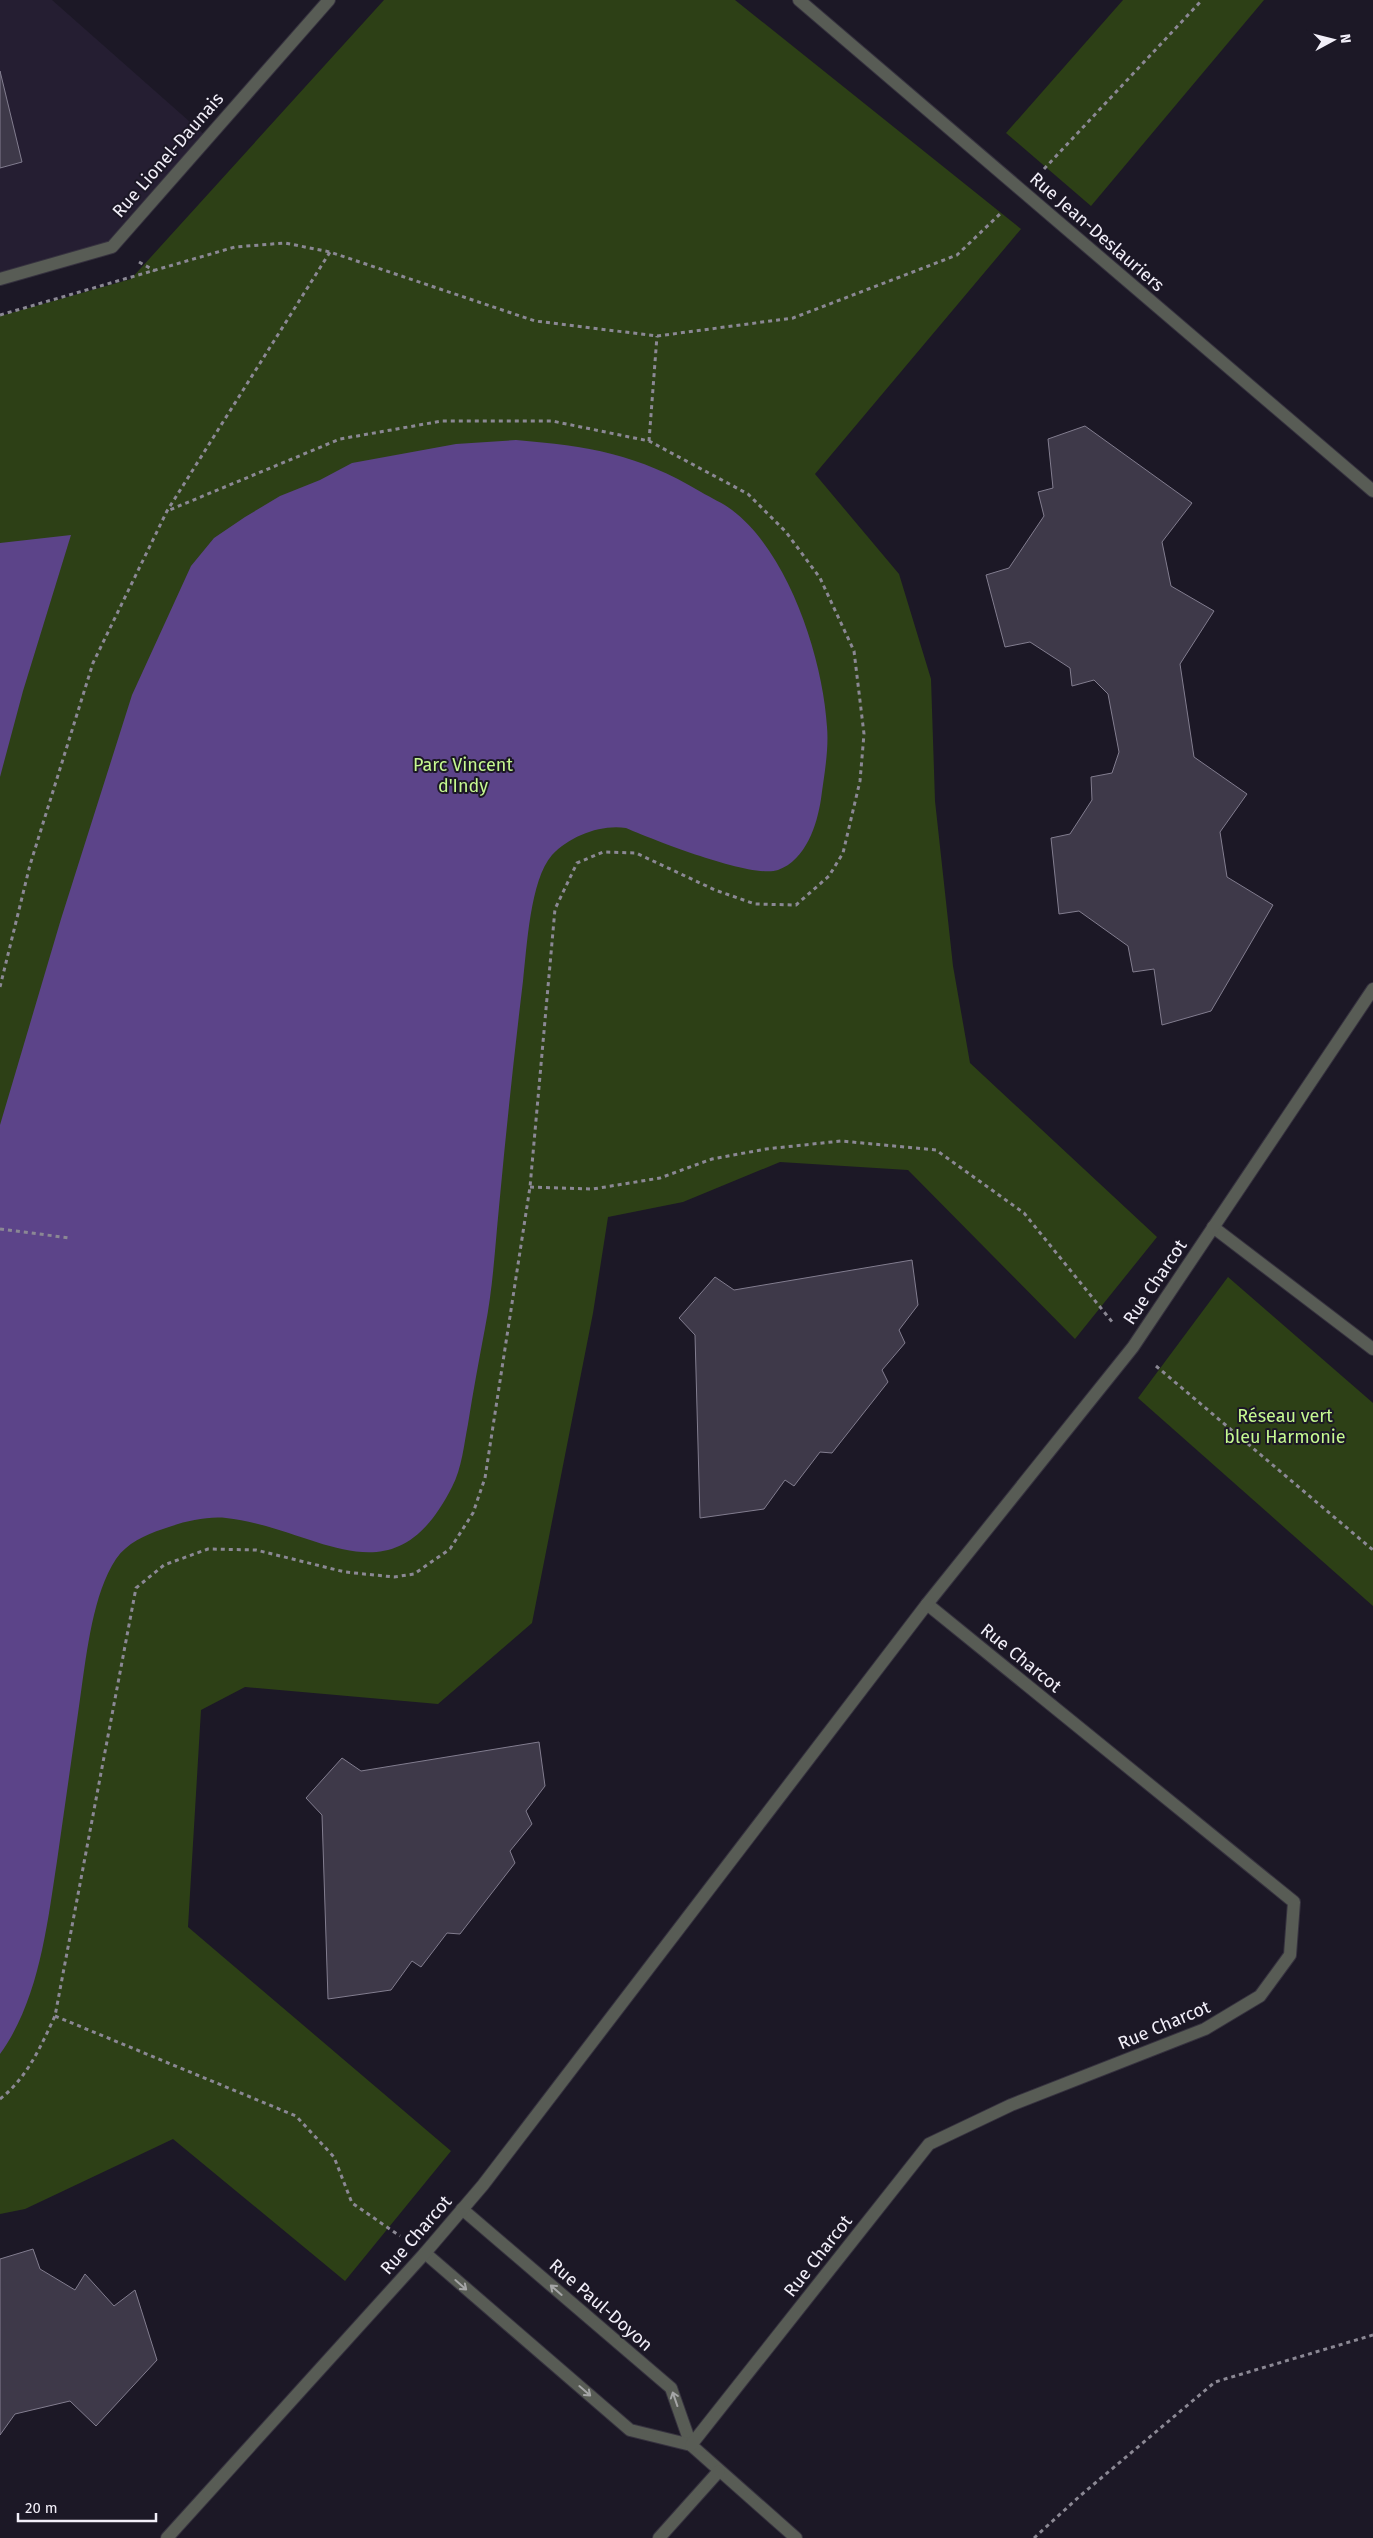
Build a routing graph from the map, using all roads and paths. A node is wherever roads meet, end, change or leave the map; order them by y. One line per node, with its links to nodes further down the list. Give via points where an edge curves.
1 (329, 0): 6 (street, Rue Lionel-Daunais, via 112,247)
2 (799, 0): 4 (street, Rue Jean-Deslauriers)
3 (1202, 0): 4 (path)
4 (1023, 191): 8 (path, via 957,255 793,318); 10 (street, Rue Jean-Deslauriers)
5 (330, 252): 7 (path, via 285,243 235,247); 8 (path, via 535,321); 11 (path)
6 (0, 279)
7 (0, 315)
8 (657, 336): 9 (path)
9 (649, 441): 11 (path, via 552,421 442,421 340,439); 14 (path, via 748,494 786,532 820,578 854,651 864,734 860,781 843,853 829,876 796,905 755,904 715,890 636,853 603,852 578,863 554,909)
10 (1373, 491)
11 (167, 511): 12 (path, via 93,664 30,865)
12 (0, 988)
13 (1373, 989): 15 (street, Rue Charcot)
14 (530, 1187): 18 (path, via 593,1189 660,1178 712,1159 841,1141 936,1150 1024,1214); 22 (path, via 485,1478 473,1513 450,1549 414,1574 394,1577 345,1572 256,1550 208,1549 164,1565 136,1588)
15 (1213, 1227): 18 (street, Rue Charcot); 19 (street)
16 (0, 1229): 17 (path)
17 (70, 1238)
18 (1133, 1347): 20 (path); 21 (street, Rue Charcot)
19 (1373, 1349)
20 (1373, 1550)
21 (927, 1604): 24 (street, Rue Charcot); 27 (street, Rue Charcot, via 1294,1902 1290,1955 1260,1996 1205,2029 1011,2105 929,2144)
22 (56, 2016): 23 (path, via 37,2054 13,2089); 25 (path, via 296,2116 334,2157 352,2203)
23 (0, 2099)
24 (462, 2209): 25 (street, Rue Charcot); 27 (street, Rue Paul-Doyon, one-way to 24, via 671,2388)
25 (424, 2253): 27 (street, Rue Paul-Doyon, one-way to 27, via 630,2430); 29 (street, Rue Charcot)
26 (1373, 2335): 32 (path, via 1215,2382)
27 (691, 2445): 28 (street, Rue Paul-Doyon)
28 (719, 2471): 30 (street); 31 (street, Rue Paul-Doyon)
29 (167, 2538)
30 (660, 2538)
31 (796, 2538)
32 (1034, 2538)

